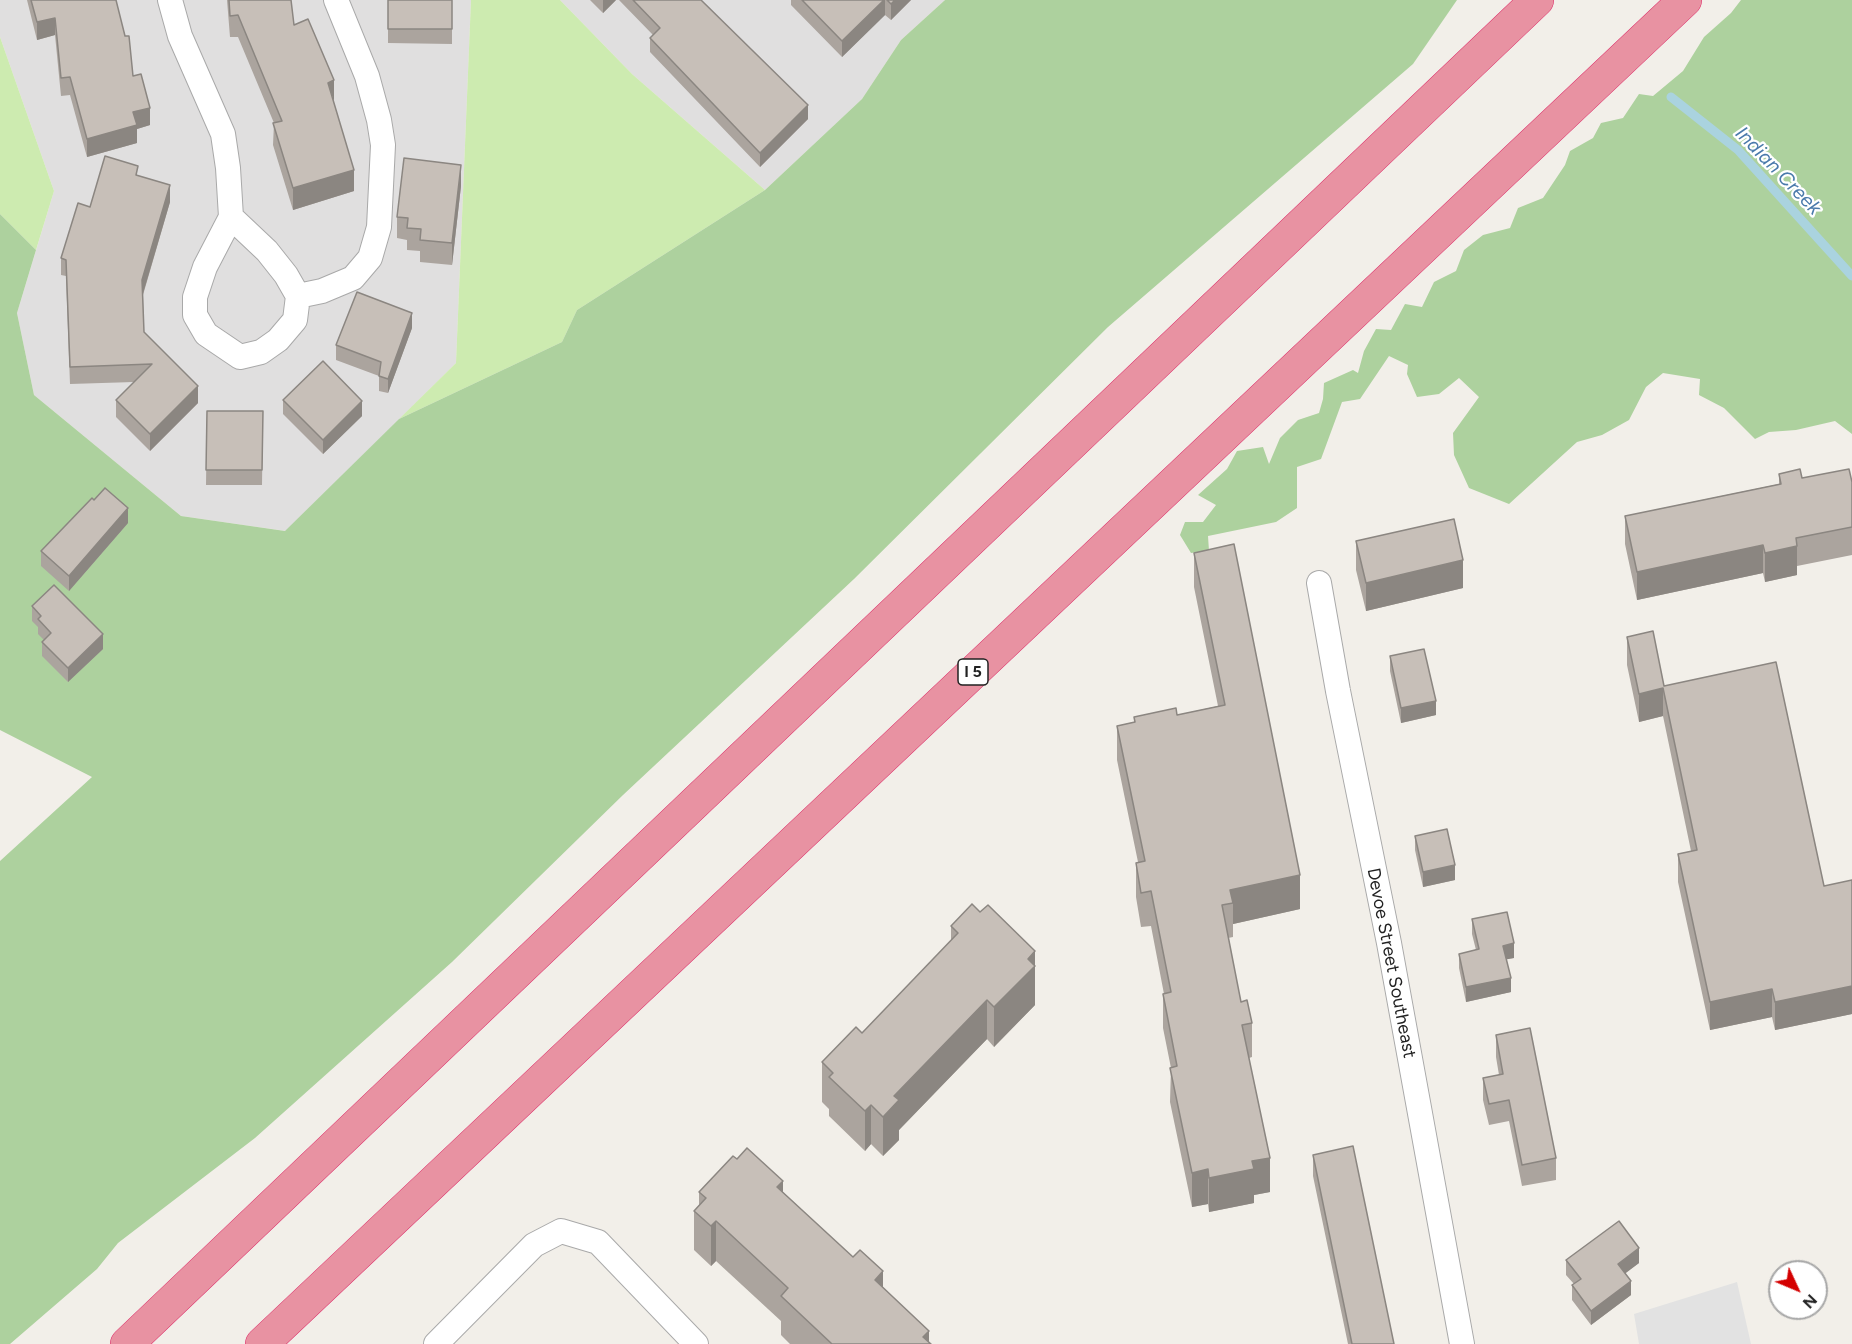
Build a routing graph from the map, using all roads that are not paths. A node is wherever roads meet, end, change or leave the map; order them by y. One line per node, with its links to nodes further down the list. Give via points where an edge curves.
1 (170, 0): 5 (street, via 180,36 223,134)
2 (336, 0): 6 (street, via 367,76 379,120 383,145 379,227 370,258 353,278)
3 (1537, 0): 9 (highway)
4 (1685, 0): 8 (highway, I 5)
5 (231, 217): 6 (street, via 267,251); 6 (street, via 205,267 195,297 195,315 206,334 240,357 261,352 295,320)
6 (298, 296)
7 (1319, 583): 12 (street, Devoe Street Southeast)
8 (271, 1338)
9 (127, 1344)
10 (436, 1344): 11 (street, via 534,1245 561,1231 598,1242)
11 (696, 1344)
12 (1462, 1344)

